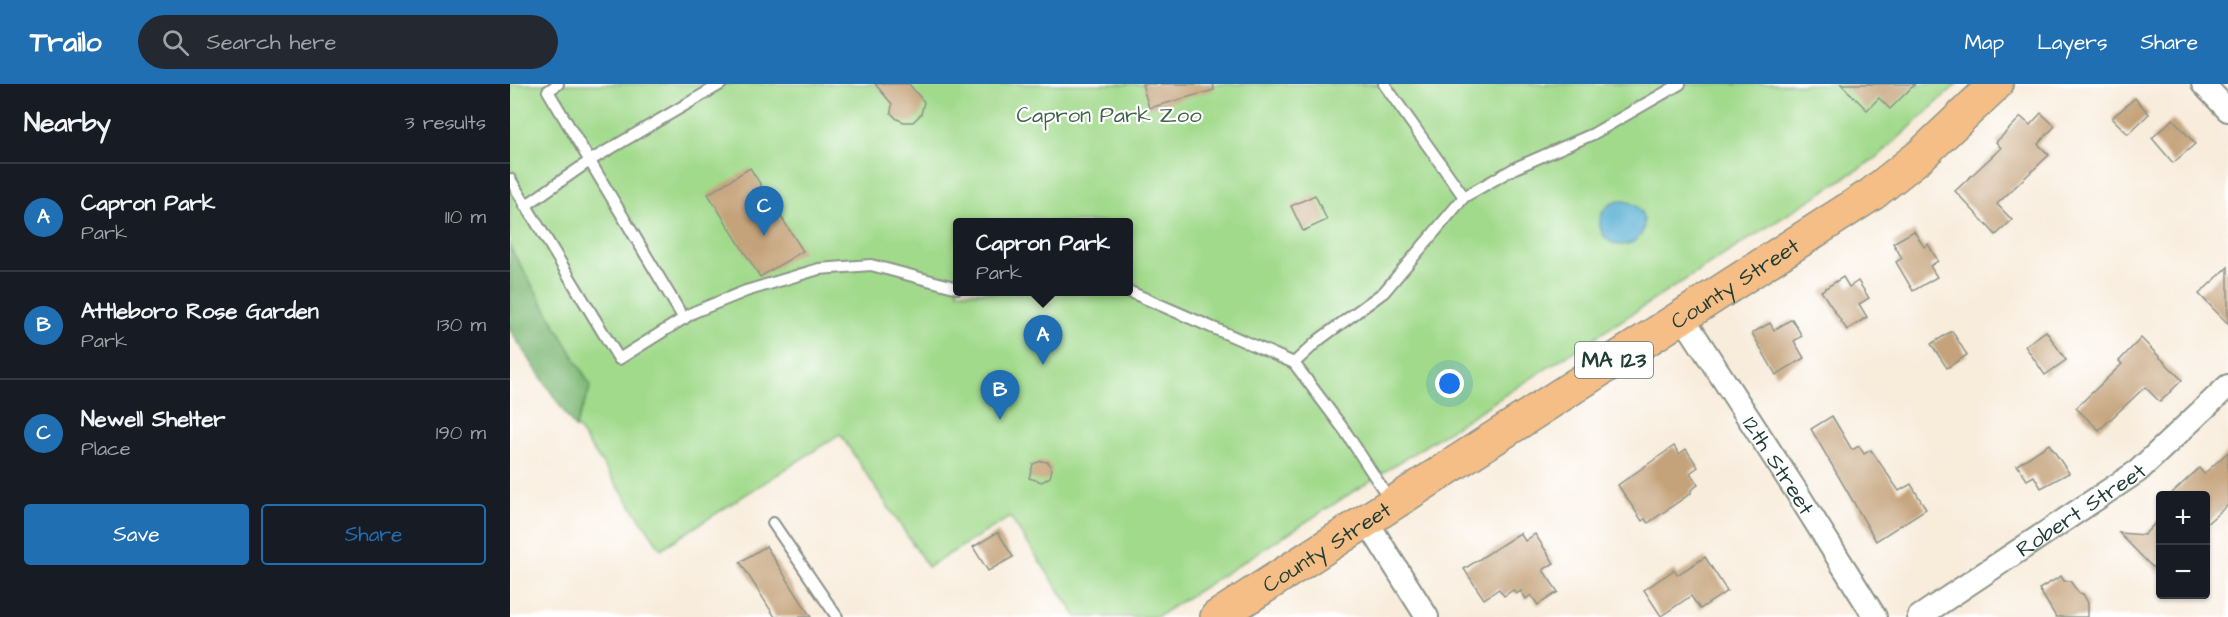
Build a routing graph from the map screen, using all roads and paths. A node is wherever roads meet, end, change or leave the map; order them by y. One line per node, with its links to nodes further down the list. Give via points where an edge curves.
1 (558, 84): 8 (lane, via 548,91)
2 (721, 84): 8 (lane)
3 (1384, 84): 10 (lane)
4 (1680, 84): 10 (lane, via 1593,134 1515,168)
5 (1996, 84): 14 (highway, County Street / MA 123, via 1921,155 1872,194)
6 (2203, 84): 7 (street)
7 (2228, 110)
8 (591, 160): 11 (lane); 15 (lane)
9 (510, 179): 11 (lane)
10 (1464, 197): 16 (lane, via 1384,292)
11 (525, 206): 15 (lane, via 620,359)
12 (953, 287): 15 (lane, via 871,265 819,269 746,291)
13 (1133, 293): 16 (lane)
14 (1682, 316): 18 (highway, County Street / MA 123); 23 (street, 12th Street)
15 (684, 319)
16 (1294, 363): 18 (lane, via 1345,431)
17 (2228, 386): 24 (street, Robert Street, via 2138,471)
18 (1379, 512): 21 (highway, County Street / MA 123); 22 (street)
19 (773, 523): 20 (lane)
20 (837, 617)
21 (1217, 617)
22 (1427, 617)
23 (1875, 617)
24 (1919, 617)

